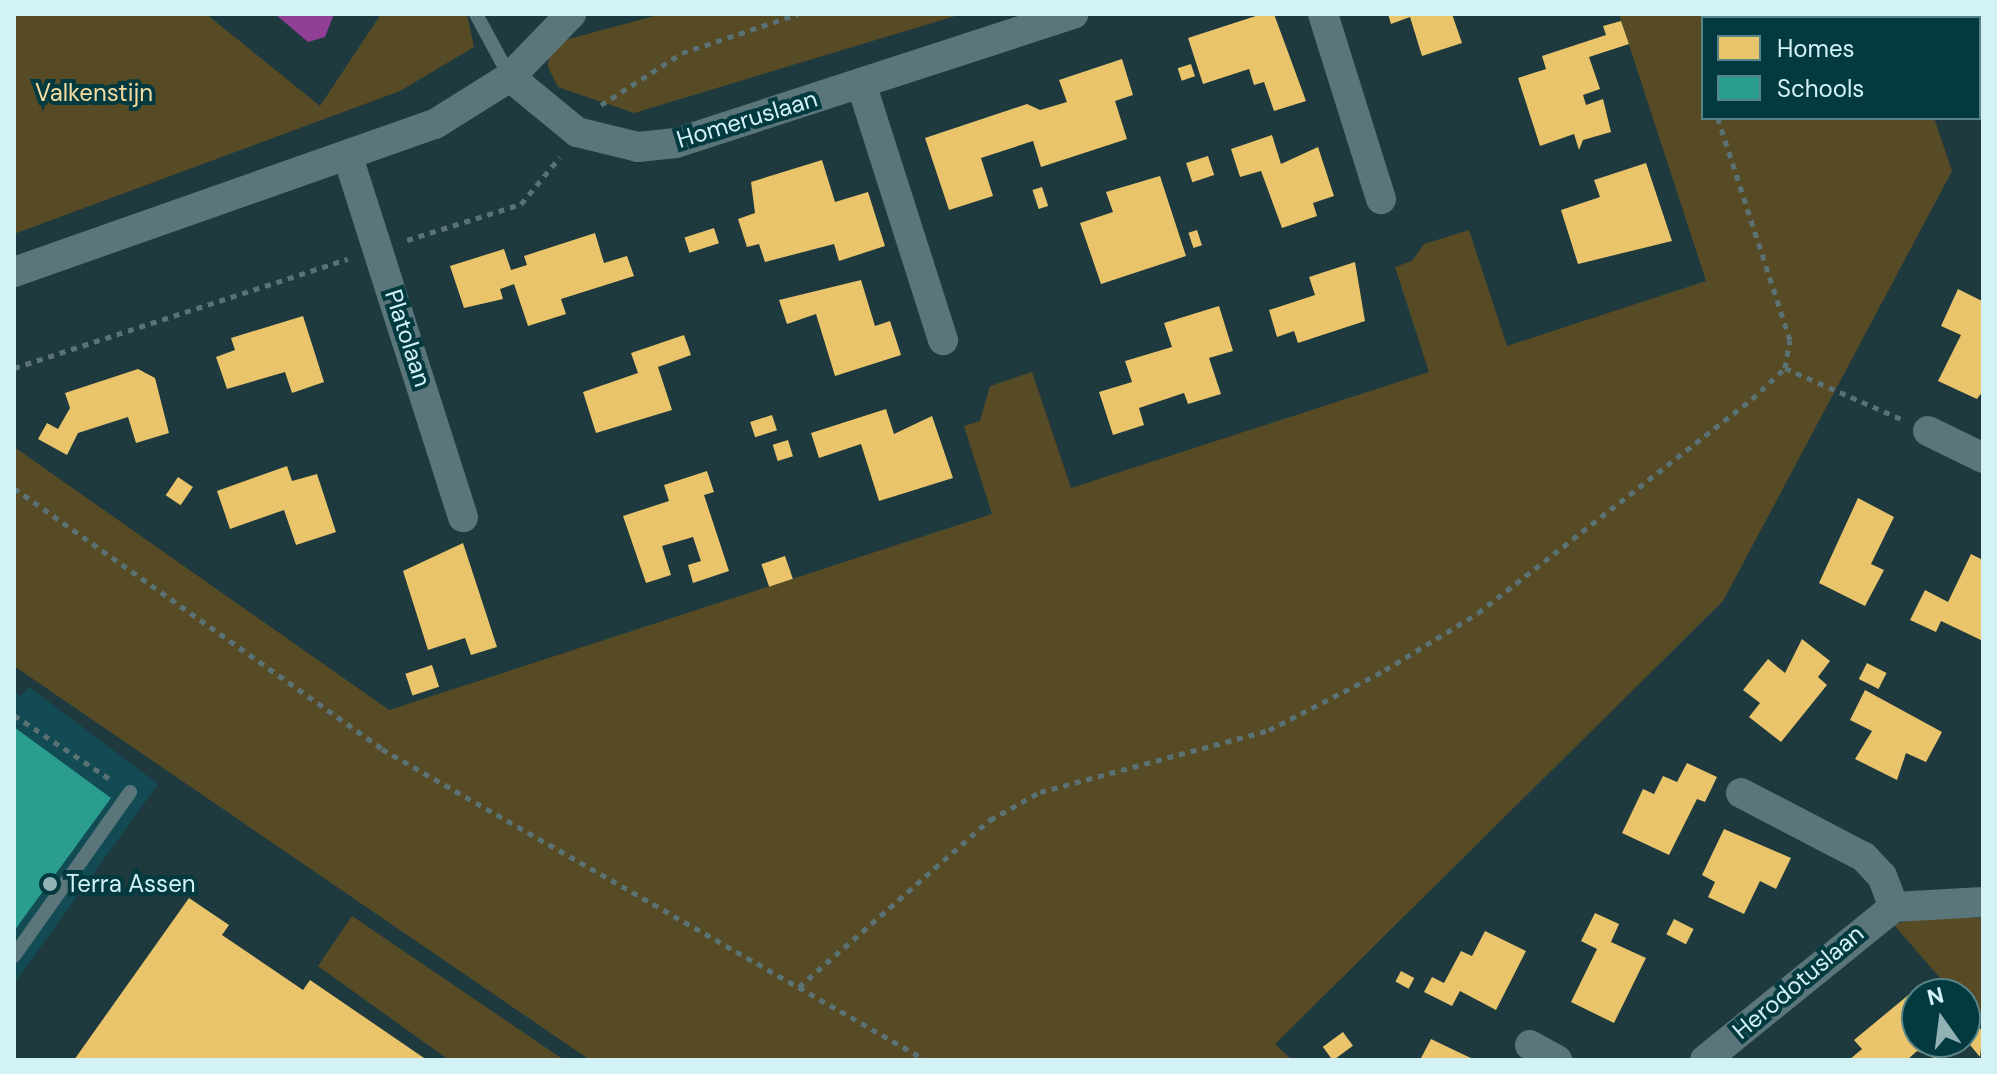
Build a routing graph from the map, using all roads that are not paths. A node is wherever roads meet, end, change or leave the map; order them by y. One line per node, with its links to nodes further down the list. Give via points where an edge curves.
1 (476, 14): 5 (lane)
2 (571, 14): 5 (street)
3 (1074, 14): 6 (street, Homeruslaan)
4 (1323, 14): 8 (street)
5 (510, 77): 6 (street, Homeruslaan, via 577,132 638,147 676,143); 7 (street, via 435,124)
6 (861, 83): 10 (street)
7 (349, 160): 9 (street); 13 (street, Platolaan)
8 (1381, 199)
9 (14, 272)
10 (943, 340)
11 (1928, 431): 12 (street)
12 (1983, 458)
13 (463, 517)
14 (130, 792): 18 (lane)
15 (1741, 793): 17 (street, via 1864,857)
16 (1983, 902): 17 (street)
17 (1894, 907): 21 (street, Herodotuslaan)
18 (14, 956)
19 (1530, 1045): 20 (street)
20 (1557, 1060)
21 (1705, 1060)

